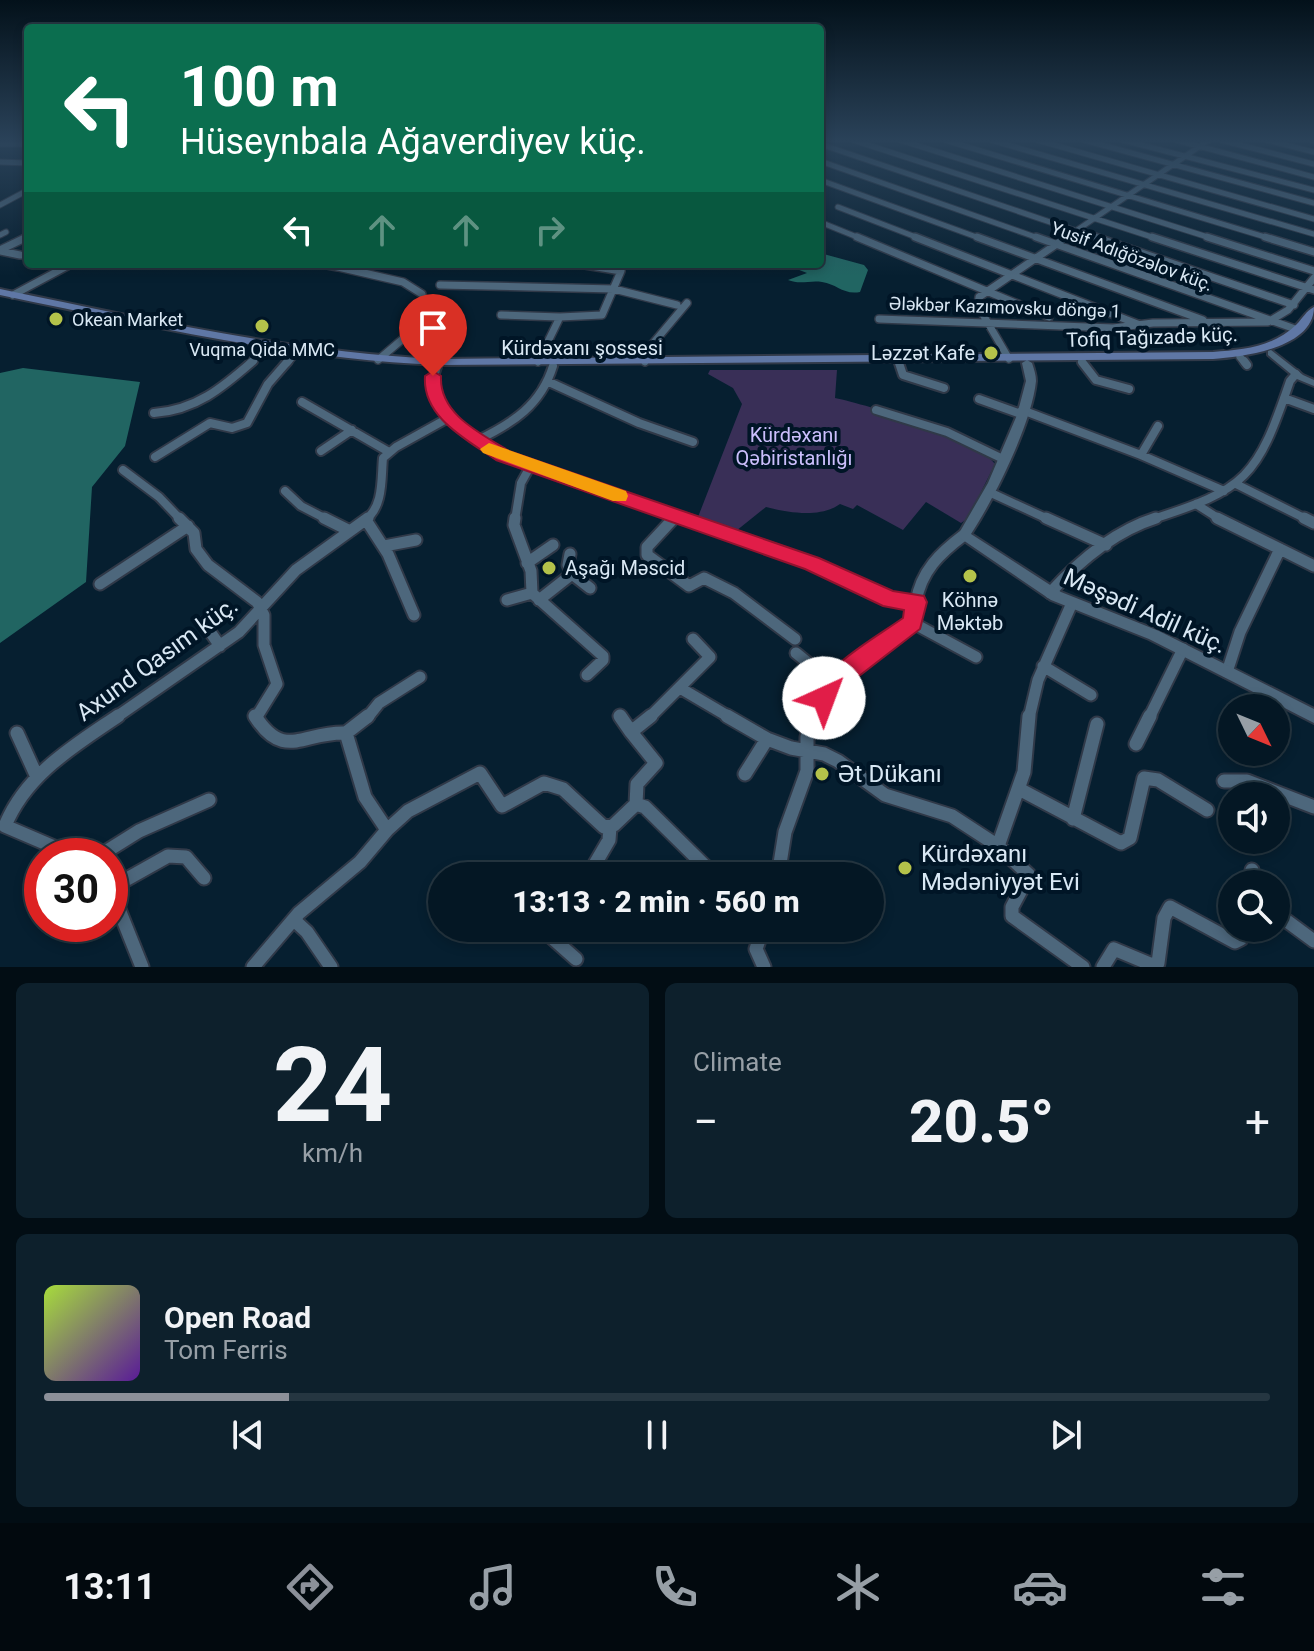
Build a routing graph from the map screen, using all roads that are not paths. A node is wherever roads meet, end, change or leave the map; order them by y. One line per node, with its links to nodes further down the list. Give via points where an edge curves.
1 (834, 185): 27 (street)
2 (889, 185): 23 (street, Yusif Adığözəlov küç.)
3 (942, 185): 20 (street)
4 (992, 185): 17 (street)
5 (1044, 185): 15 (street)
6 (1095, 185): 12 (street)
7 (1142, 185): 12 (street)
8 (1148, 185): 21 (street)
9 (1197, 185): 18 (street)
10 (1248, 185): 13 (street)
11 (24, 192): 14 (street)
12 (1128, 195): 15 (street); 25 (street)
13 (1314, 203)
14 (0, 205)
15 (1111, 206): 17 (street); 34 (street)
16 (838, 207): 35 (street)
17 (1093, 218): 20 (street); 40 (street)
18 (1314, 219)
19 (824, 224): 33 (street)
20 (1075, 230): 23 (street); 45 (street)
21 (1314, 234)
22 (24, 239): 24 (street)
23 (1056, 243): 27 (street); 52 (street, Yusif Adığözəlov küç.)
24 (0, 251): 26 (street)
25 (1314, 252)
26 (20, 255)
27 (1035, 258): 35 (street); 53 (street)
28 (62, 268): 42 (street)
29 (349, 268): 61 (street, via 403,282 422,294 424,321)
30 (603, 268): 32 (street)
31 (624, 268): 32 (street)
32 (621, 271): 39 (street)
33 (943, 271): 36 (street); 41 (street)
34 (1314, 271)
35 (1010, 274): 41 (street); 55 (street)
36 (935, 276)
37 (1314, 278): 40 (street)
38 (440, 285): 39 (street)
39 (614, 289): 44 (street); 48 (street, via 599,317)
40 (1310, 289): 45 (street)
41 (986, 291): 49 (street); 51 (street, via 977,302)
42 (4, 295): 58 (main road, Kürdəxanı şossesi); 61 (main road, Kürdəxanı şossesi, via 281,350)
43 (687, 303): 64 (street, via 650,347)
44 (677, 305)
45 (1294, 305): 52 (street)
46 (1314, 310): 56 (main road, Tofiq Tağızadə küç.)
47 (501, 315): 48 (street)
48 (560, 317): 63 (street)
49 (1049, 317)
50 (879, 319): 51 (street, Ələkbər Kazımovsku döngə 1)
51 (987, 322): 55 (street, Ələkbər Kazımovsku döngə 1); 60 (street)
52 (1274, 322): 53 (street, Ələkbər Kazımovsku döngə 1); 56 (street, Yusif Adığözəlov küç.)
53 (1210, 323): 55 (street, Ələkbər Kazımovsku döngə 1)
54 (1314, 323): 57 (main road, Tofiq Tağızadə küç., via 1297,340)
55 (1140, 325)
56 (1298, 330): 57 (main road, Tofiq Tağızadə küç.)
57 (1269, 351): 62 (main road, Tofiq Tağızadə küç.); 65 (main road, Tofiq Tağızadə küç., via 1244,361); 70 (street)
58 (263, 352): 59 (main road, Kürdəxanı şossesi); 81 (street, via 202,402 177,413)
59 (292, 357): 68 (main road, Kürdəxanı şossesi); 90 (street, via 268,384 247,423 232,428 210,423)
60 (1009, 359): 62 (main road, Kürdəxanı şossesi); 67 (main road, Kürdəxanı şossesi)
61 (378, 360): 68 (main road, Kürdəxanı şossesi)
62 (1025, 361): 65 (main road, Tofiq Tağızadə küç.); 66 (main road, Kürdəxanı şossesi); 80 (street, via 1031,382)
63 (538, 362): 64 (main road, Kürdəxanı şossesi); 68 (main road, Kürdəxanı şossesi)
64 (645, 362): 67 (main road, Kürdəxanı şossesi)
65 (1082, 362): 74 (street, via 1096,380)
66 (899, 363): 67 (main road, Kürdəxanı şossesi); 73 (street, via 903,375)
67 (782, 364): 69 (main road, Kürdəxanı şossesi)
68 (438, 365): 69 (main road, Kürdəxanı şossesi); 82 (street, via 432,392)
69 (553, 366): 71 (street)
70 (1296, 374): 72 (street); 75 (street)
71 (549, 382): 85 (street, via 528,412); 86 (street)
72 (1314, 383)
73 (944, 388)
74 (1129, 389)
75 (1284, 398): 78 (street); 94 (street, via 1259,457)
76 (979, 399): 80 (street)
77 (302, 402): 84 (street)
78 (1314, 409)
79 (876, 410): 91 (street, via 947,432)
80 (1022, 412): 89 (street); 91 (street)
81 (154, 413)
82 (450, 417): 85 (street); 88 (street)
83 (1158, 426): 89 (street)
84 (352, 430): 87 (street); 88 (street)
85 (478, 440): 92 (street)
86 (693, 442)
87 (321, 451)
88 (389, 452): 100 (street, via 381,465 377,509)
89 (1141, 455): 96 (street)
90 (155, 457)
91 (1003, 459): 97 (street)
92 (531, 465): 99 (street); 111 (street, via 521,483 514,525)
93 (123, 470): 102 (street)
94 (1236, 484): 96 (street); 101 (street)
95 (285, 491): 103 (street, via 301,506)
96 (1224, 491): 98 (street)
97 (989, 492): 104 (street); 107 (street)
98 (1196, 504): 107 (street, via 1136,524); 109 (street)
99 (676, 516): 119 (street, via 812,563 891,600); 126 (street, via 647,547 647,555 689,586 704,578 734,593)
100 (366, 520): 103 (street, Axund Qasım küç.); 108 (street)
101 (1314, 523)
102 (188, 526): 114 (street); 121 (street, via 208,565)
103 (350, 531): 121 (street, Axund Qasım küç., via 296,570)
104 (964, 535): 116 (street, Məşədi Adil küç.); 119 (street, via 924,572)
105 (416, 540): 108 (street)
106 (553, 545): 111 (street)
107 (1106, 545): 116 (street)
108 (384, 546): 122 (street)
109 (1280, 549): 112 (street); 132 (street)
110 (570, 554): 113 (street)
111 (527, 563): 117 (street)
112 (1314, 566)
113 (572, 574): 115 (street); 117 (street)
114 (100, 584)
115 (590, 588)
116 (1050, 593): 120 (street, Məşədi Adil küç.)
117 (536, 597): 118 (street); 133 (street, via 603,656)
118 (507, 600)
119 (916, 602): 124 (street)
120 (1072, 603): 128 (street, Məşədi Adil küç.); 131 (street)
121 (261, 609): 127 (street, Axund Qasım küç.); 143 (street, via 264,645 277,684 256,710 258,722 271,739 285,744)
122 (414, 615)
123 (204, 623): 127 (street)
124 (913, 623): 130 (street); 135 (street)
125 (693, 639): 136 (street, via 710,657)
126 (795, 639)
127 (220, 646): 148 (street, Axund Qasım küç.)
128 (1183, 649): 132 (street, Məşədi Adil küç.); 145 (street)
129 (796, 653): 135 (street)
130 (976, 657)
131 (1043, 666): 137 (street); 150 (street, via 1026,728)
132 (1227, 672): 139 (street, Məşədi Adil küç.)
133 (587, 675)
134 (420, 677): 143 (street, via 379,703)
135 (834, 684): 146 (street, via 812,717)
136 (680, 688): 141 (street); 144 (street)
137 (1091, 695)
138 (620, 716): 141 (street)
139 (1314, 716)
140 (1097, 724): 155 (street)
141 (631, 732): 152 (street, via 656,763 637,784)
142 (17, 733): 148 (street)
143 (346, 733): 158 (street, via 364,795)
144 (767, 739): 146 (street); 147 (street)
145 (1136, 744)
146 (808, 749): 161 (street, via 838,761 885,795 952,816); 164 (street, via 807,771)
147 (745, 774)
148 (37, 777): 157 (street, Axund Qasım küç., via 10,810)
149 (1224, 781): 153 (street, via 1247,781)
150 (1019, 789): 155 (street); 161 (street)
151 (209, 800): 160 (street)
152 (636, 804): 156 (street); 163 (street, via 652,812)
153 (1314, 807)
154 (1207, 810): 155 (street, via 1149,777 1142,783 1127,842 1114,841)
155 (1073, 819)
156 (610, 827): 158 (street, via 547,782 502,806 480,773 408,811); 162 (street)
157 (3, 828): 159 (street, Axund Qasım küç.)
158 (387, 830): 167 (street, via 372,851)
159 (27, 838)
160 (128, 838)
161 (998, 846): 179 (street, via 1029,875 1012,916)
162 (596, 862)
163 (701, 862)
164 (780, 862)
165 (128, 878): 166 (street, via 168,856 186,857)
166 (204, 878)
167 (294, 920): 176 (street); 177 (street)
168 (1290, 923): 171 (street)
169 (128, 932): 175 (street)
170 (1218, 933): 180 (street, via 1170,907 1164,914 1158,963 1114,949)
171 (1314, 941)
172 (560, 942): 174 (street)
173 (756, 942): 178 (street)
174 (576, 959)
175 (142, 967)
176 (253, 967)
177 (331, 967)
178 (764, 967)
179 (1083, 967)
180 (1103, 967)

